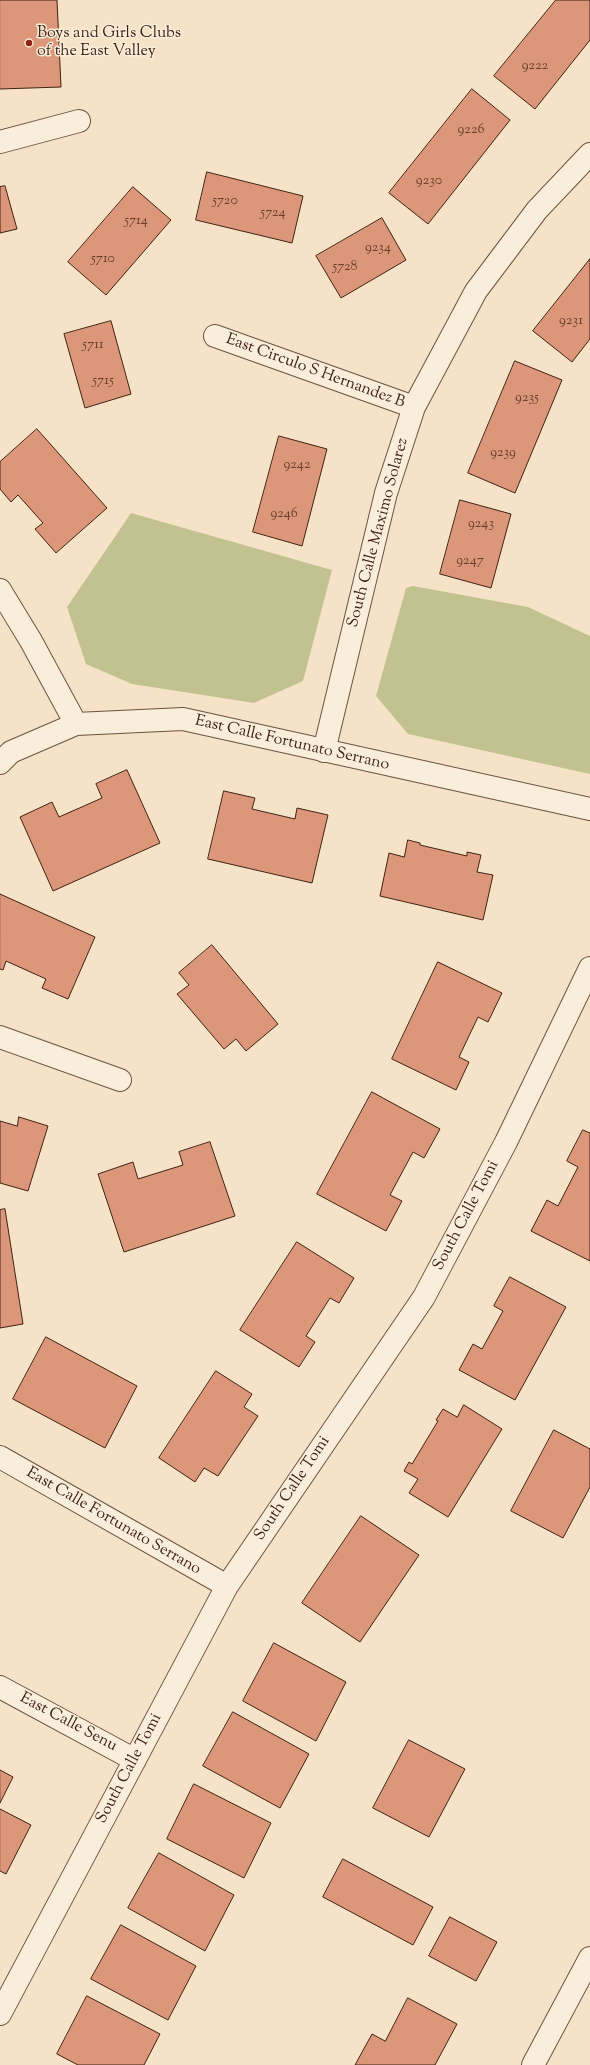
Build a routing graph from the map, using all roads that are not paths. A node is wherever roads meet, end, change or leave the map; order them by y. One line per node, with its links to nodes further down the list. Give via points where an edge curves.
1 (79, 121): 2 (street)
2 (0, 142)
3 (590, 154): 5 (street, South Calle Maximo Solarez, via 537,210 476,292)
4 (215, 336): 5 (street, East Circulo S Hernandez B)
5 (414, 408): 8 (street, South Calle Maximo Solarez, via 386,493)
6 (0, 590): 7 (street)
7 (76, 724): 8 (street, East Calle Fortunato Serrano, via 183,720); 9 (street, East Calle Fortunato Serrano, via 11,752)
8 (324, 751): 10 (street, East Calle Fortunato Serrano)
9 (0, 763)
10 (590, 810)
11 (590, 968): 15 (street, South Calle Tomi, via 506,1142 424,1297)
12 (0, 1037): 13 (street)
13 (120, 1080)
14 (0, 1457): 15 (street, East Calle Fortunato Serrano)
15 (227, 1586): 17 (street, South Calle Tomi)
16 (0, 1687): 17 (street, East Calle Senu)
17 (135, 1760): 19 (street, South Calle Tomi)
18 (590, 1958): 20 (street)
19 (0, 2014)
20 (533, 2065)

